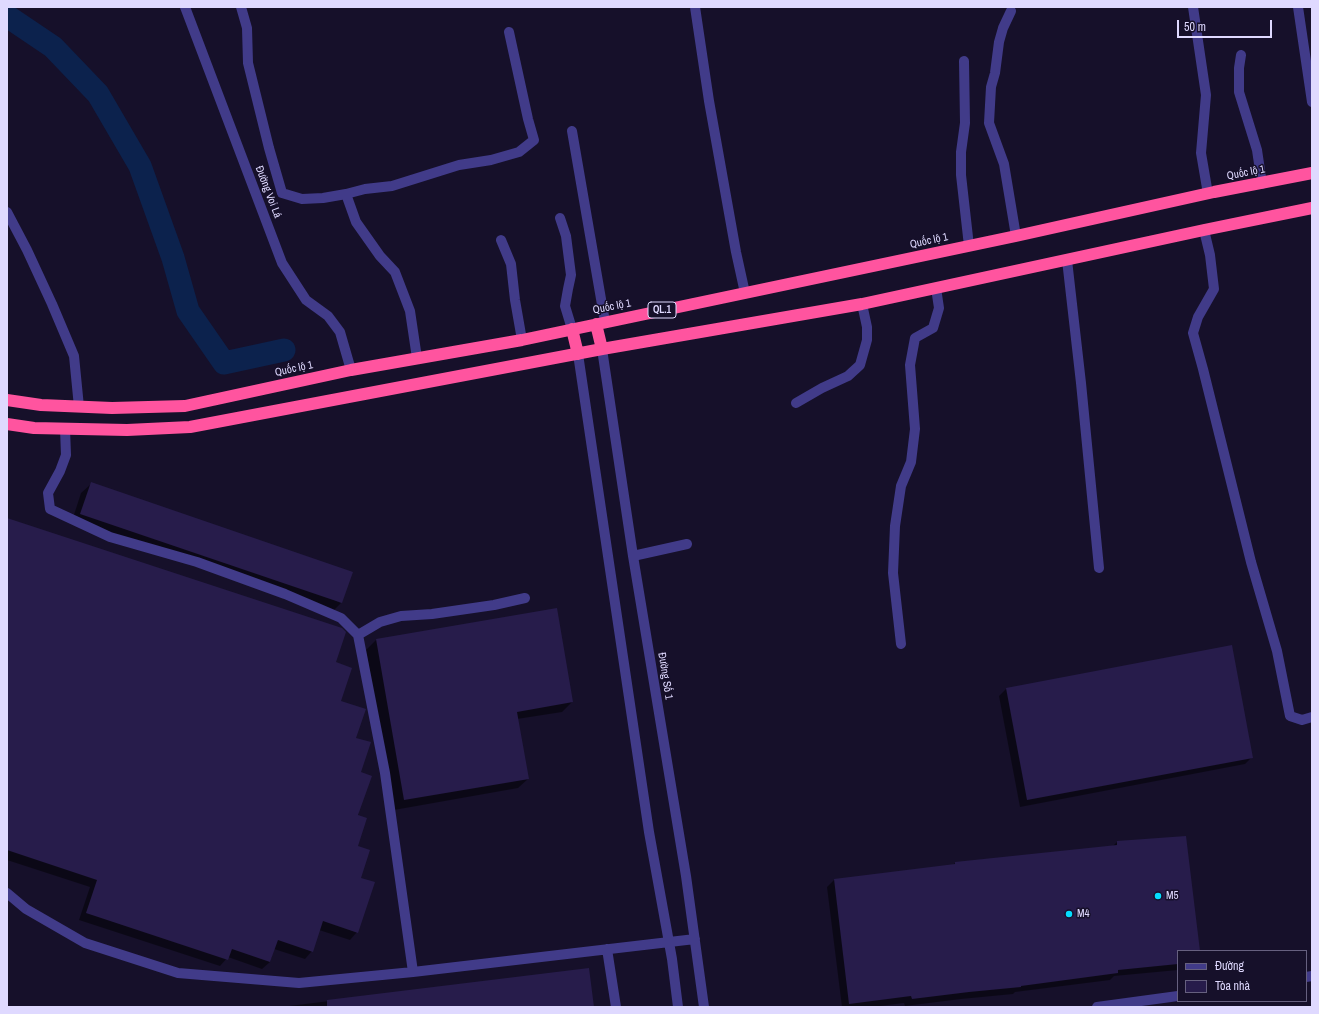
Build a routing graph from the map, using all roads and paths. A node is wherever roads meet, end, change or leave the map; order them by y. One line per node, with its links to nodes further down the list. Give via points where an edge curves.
1 (185, 7): 33 (street, Đường Voi Lá, via 282,263 306,300 328,316 340,332)
2 (242, 7): 14 (street, via 247,28 248,63 268,148 282,193 302,199)
3 (695, 7): 25 (street, via 709,101)
4 (1193, 7): 15 (street, via 1206,94 1201,153)
5 (1298, 7): 10 (street)
6 (1011, 11): 20 (street, via 999,42 991,87 989,123 1004,164)
7 (509, 32): 14 (street, via 534,140 519,152 460,165 392,186)
8 (1241, 55): 13 (street, via 1239,92 1257,150)
9 (964, 61): 22 (street, via 965,123 961,175)
10 (1312, 102)
11 (572, 131): 27 (street)
12 (1312, 173): 13 (highway, Quốc lộ 1 / QL.1)
13 (1262, 184): 15 (highway, Quốc lộ 1 / QL.1)
14 (346, 194): 32 (street, via 356,222 395,272 410,311)
15 (1208, 194): 20 (highway, Quốc lộ 1 / QL.1)
16 (1312, 208): 19 (highway)
17 (7, 212): 36 (street, via 74,356)
18 (560, 218): 28 (street, via 566,236 572,275 566,306)
19 (1204, 230): 23 (highway); 45 (street, via 1214,289 1198,317 1193,333 1276,651 1290,716 1302,720)
20 (1016, 236): 22 (highway, Quốc lộ 1 / QL.1)
21 (501, 240): 29 (street, via 511,264)
22 (969, 246): 25 (highway, Quốc lộ 1 / QL.1)
23 (1067, 260): 24 (highway); 41 (street)
24 (936, 288): 26 (highway); 44 (street, via 939,308 933,328 915,338 910,364 915,429 911,462 901,486 895,526 893,573)
25 (745, 293): 27 (highway, Quốc lộ 1 / QL.1)
26 (862, 304): 30 (highway); 35 (street, via 867,340 860,364 848,376)
27 (600, 323): 28 (highway, Quốc lộ 1 / QL.1); 30 (highway)
28 (572, 329): 29 (highway, Quốc lộ 1 / QL.1); 31 (highway)
29 (522, 340): 32 (highway, Quốc lộ 1 / QL.1)
30 (602, 349): 31 (highway); 40 (street, Đường Số 1)
31 (578, 354): 38 (highway, via 190,427); 48 (street)
32 (417, 358): 33 (highway, Quốc lộ 1 / QL.1)
33 (351, 370): 36 (highway, Quốc lộ 1 / QL.1, via 185,406)
34 (7, 400): 36 (highway, Quốc lộ 1 / QL.1)
35 (796, 404)
36 (79, 407)
37 (7, 424): 38 (highway)
38 (65, 429): 43 (street, via 66,455 48,493 50,509 110,537 197,562 285,594 341,618)
39 (687, 544): 40 (street)
40 (633, 556): 47 (street, Đường Số 1)
41 (1099, 568)
42 (526, 598): 43 (street, via 432,614 401,616 380,622)
43 (358, 635): 50 (street, via 385,773)
44 (901, 644)
45 (1312, 717)
46 (7, 893): 50 (street, via 26,910 85,943 178,973 298,983)
47 (694, 938): 48 (street); 55 (street, Đường Số 1)
48 (668, 942): 49 (street); 54 (street)
49 (607, 949): 50 (street); 53 (street)
50 (413, 972)
51 (1177, 996): 52 (street)
52 (1116, 1006): 56 (street)
53 (616, 1007)
54 (678, 1007)
55 (704, 1007)
56 (1097, 1007)

